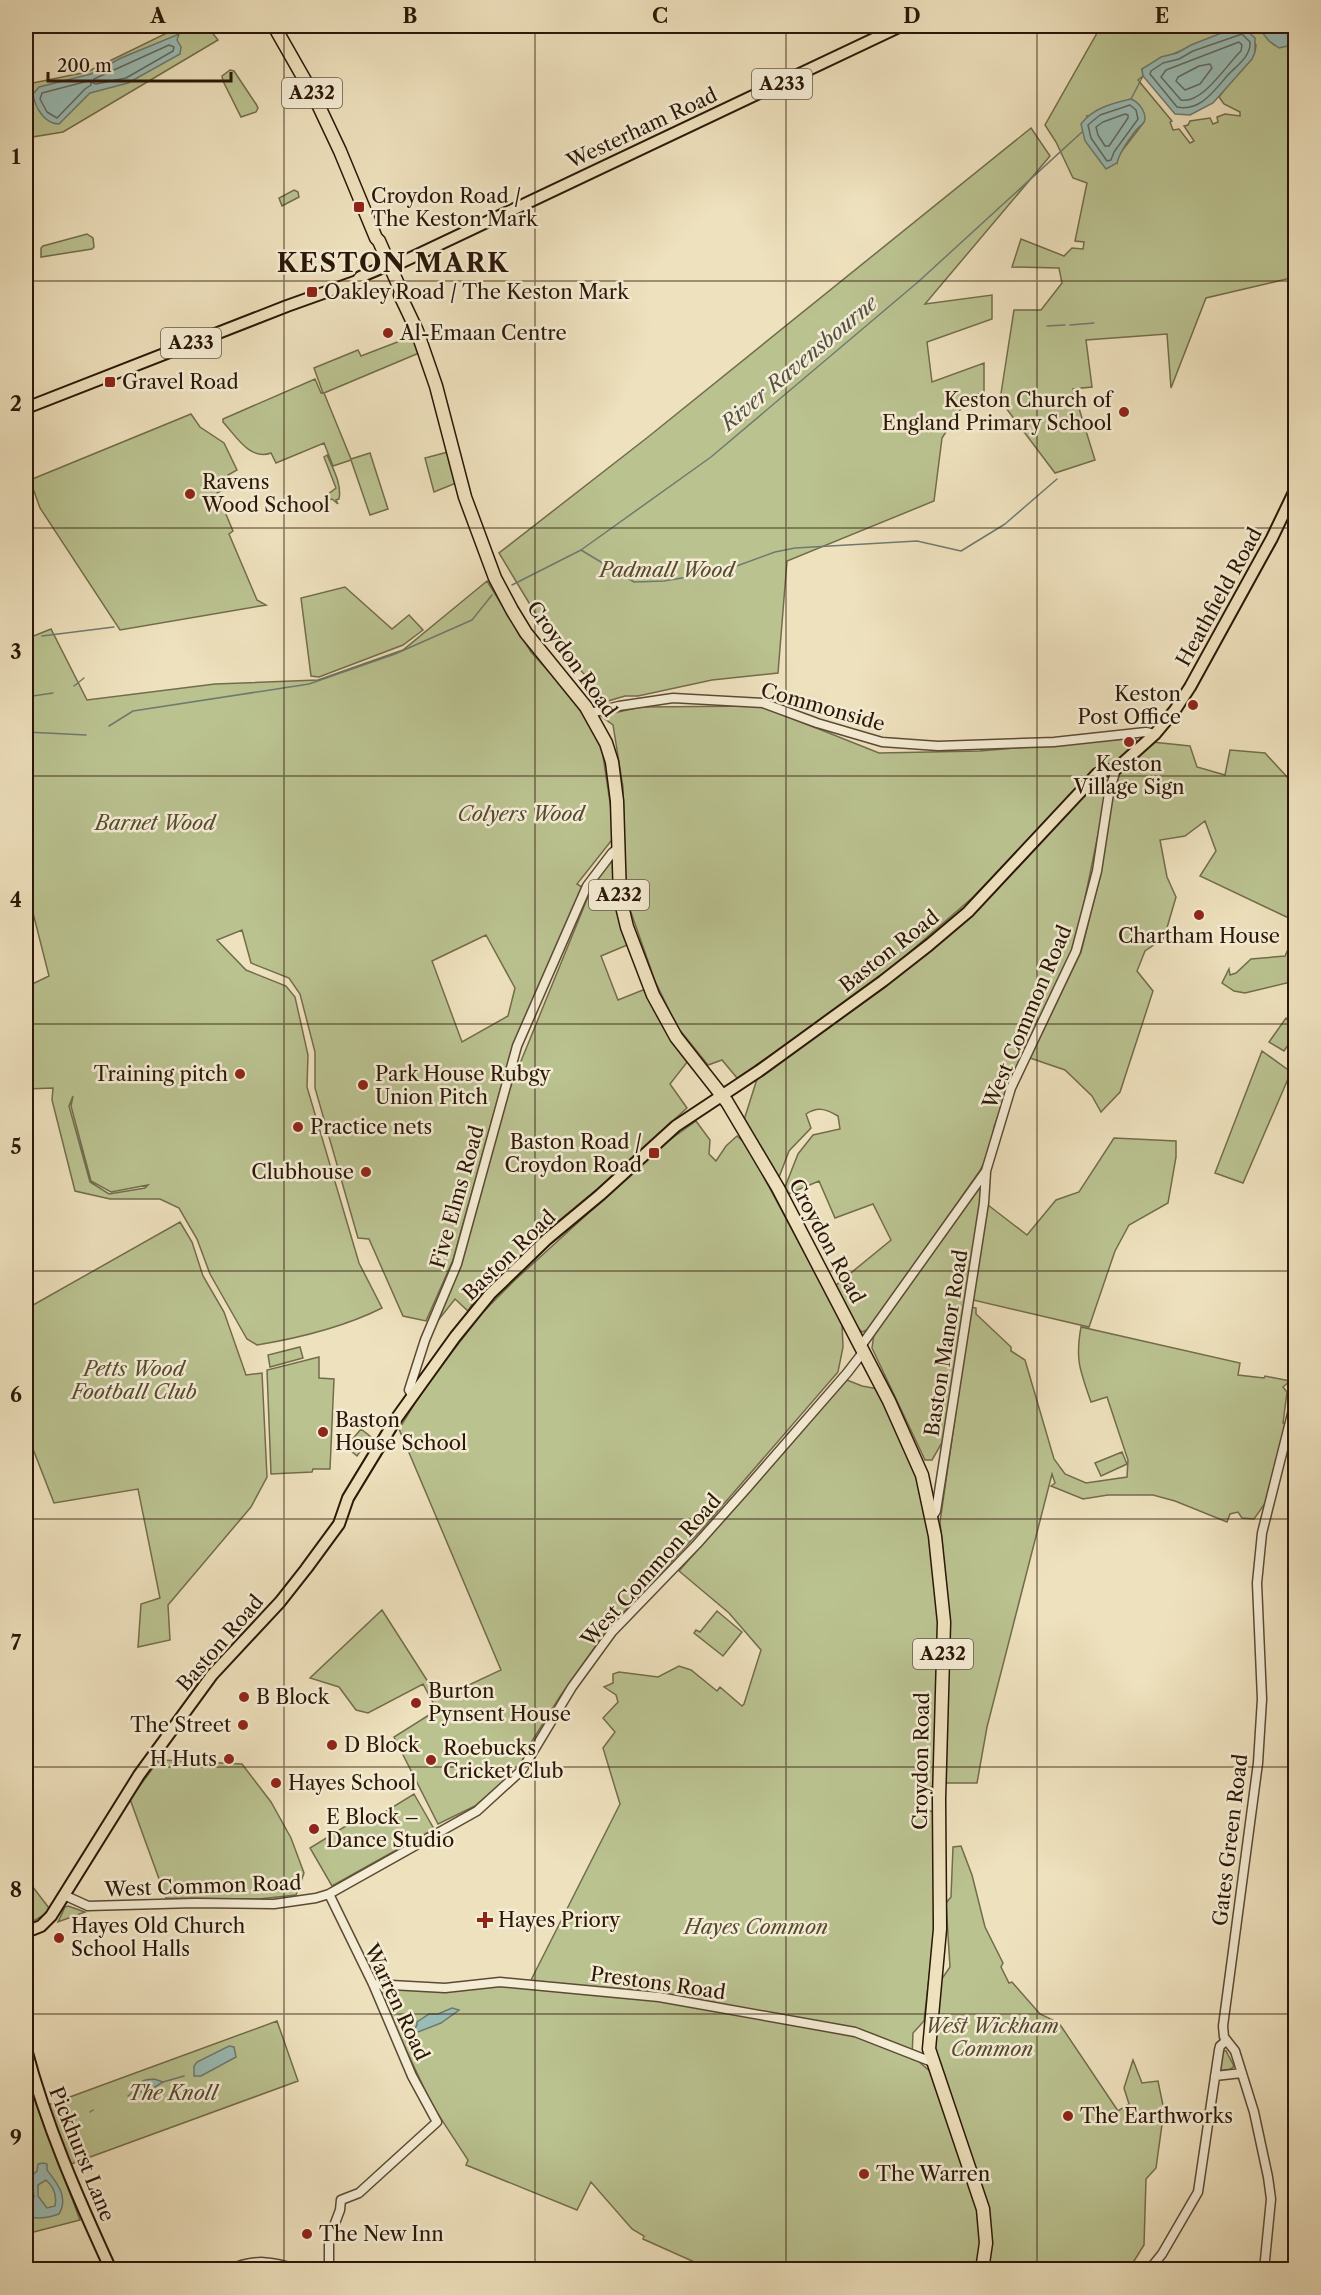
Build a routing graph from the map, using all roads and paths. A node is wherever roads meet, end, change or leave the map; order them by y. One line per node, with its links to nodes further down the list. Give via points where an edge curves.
1 (274, 26): 3 (highway, Croydon Road / A232, via 315,98)
2 (902, 26): 3 (main road, Westerham Road / A233)
3 (390, 268): 4 (main road, A233, via 362,282 287,306); 6 (highway, Croydon Road / A232, via 396,293 417,331 436,386 465,497 498,584 531,641)
4 (26, 408)
5 (1296, 488): 7 (main road, Heathfield Road, via 1190,687)
6 (590, 713): 8 (street, Commonside, via 673,698 763,704 882,742 938,746); 11 (highway, Croydon Road / A232, via 612,762)
7 (1155, 734): 8 (street, Commonside); 9 (main road, Heathfield Road)
8 (1126, 735): 9 (street, via 1138,737)
9 (1140, 747): 10 (main road, Heathfield Road)
10 (1116, 770): 12 (main road, Baston Road, via 1095,776 976,904 929,945); 13 (street, West Common Road, via 1097,871 1076,951 1011,1088)
11 (618, 848): 12 (highway, Croydon Road / A232, via 622,908 650,987 671,1029); 15 (street, Five Elms Road, via 587,886 517,1046 457,1264 422,1349 409,1390)
12 (722, 1095): 14 (highway, Croydon Road / A232, via 777,1188); 15 (main road, Baston Road, via 676,1126 502,1282)
13 (986, 1171): 14 (street, West Common Road); 17 (street, Baston Manor Road, via 960,1359)
14 (862, 1349): 17 (highway, Croydon Road / A232, via 916,1458); 18 (street, West Common Road, via 746,1490 612,1632 571,1689 522,1770 477,1810)
15 (412, 1395): 19 (main road, Baston Road, via 354,1486 339,1524 280,1602 212,1675 139,1775)
16 (1296, 1398): 22 (street, Gates Green Road, via 1262,1533 1257,1583 1262,1699 1258,1763 1225,2010)
17 (932, 1517): 24 (highway, Croydon Road / A232, via 944,1622 939,1799 941,1918 928,2040)
18 (329, 1894): 19 (street, West Common Road, via 274,1904 88,1906); 21 (street, Warren Road)
19 (64, 1895): 20 (main road, Baston Road, via 41,1926)
20 (26, 1932)
21 (372, 1984): 24 (street, Prestons Road, via 445,1988 500,1982 659,1997 855,2032); 32 (street, Warren Road, via 412,2076 437,2122 359,2193 341,2200 329,2239)
22 (1226, 2041): 25 (street); 26 (street, Gates Green Road, via 1219,2048)
23 (26, 2049): 27 (main road, Pickhurst Lane, via 76,2193)
24 (932, 2062): 33 (highway, Croydon Road / A232, via 983,2209 986,2243)
25 (1242, 2073): 26 (street); 35 (street, via 1270,2188)
26 (1215, 2076): 34 (street, Gates Green Road, via 1198,2192)
27 (111, 2270)
28 (229, 2270): 31 (street, via 263,2260)
29 (252, 2270): 30 (street)
30 (272, 2270)
31 (299, 2270)
32 (329, 2270)
33 (982, 2270)
34 (1149, 2270)
35 (1264, 2270)

